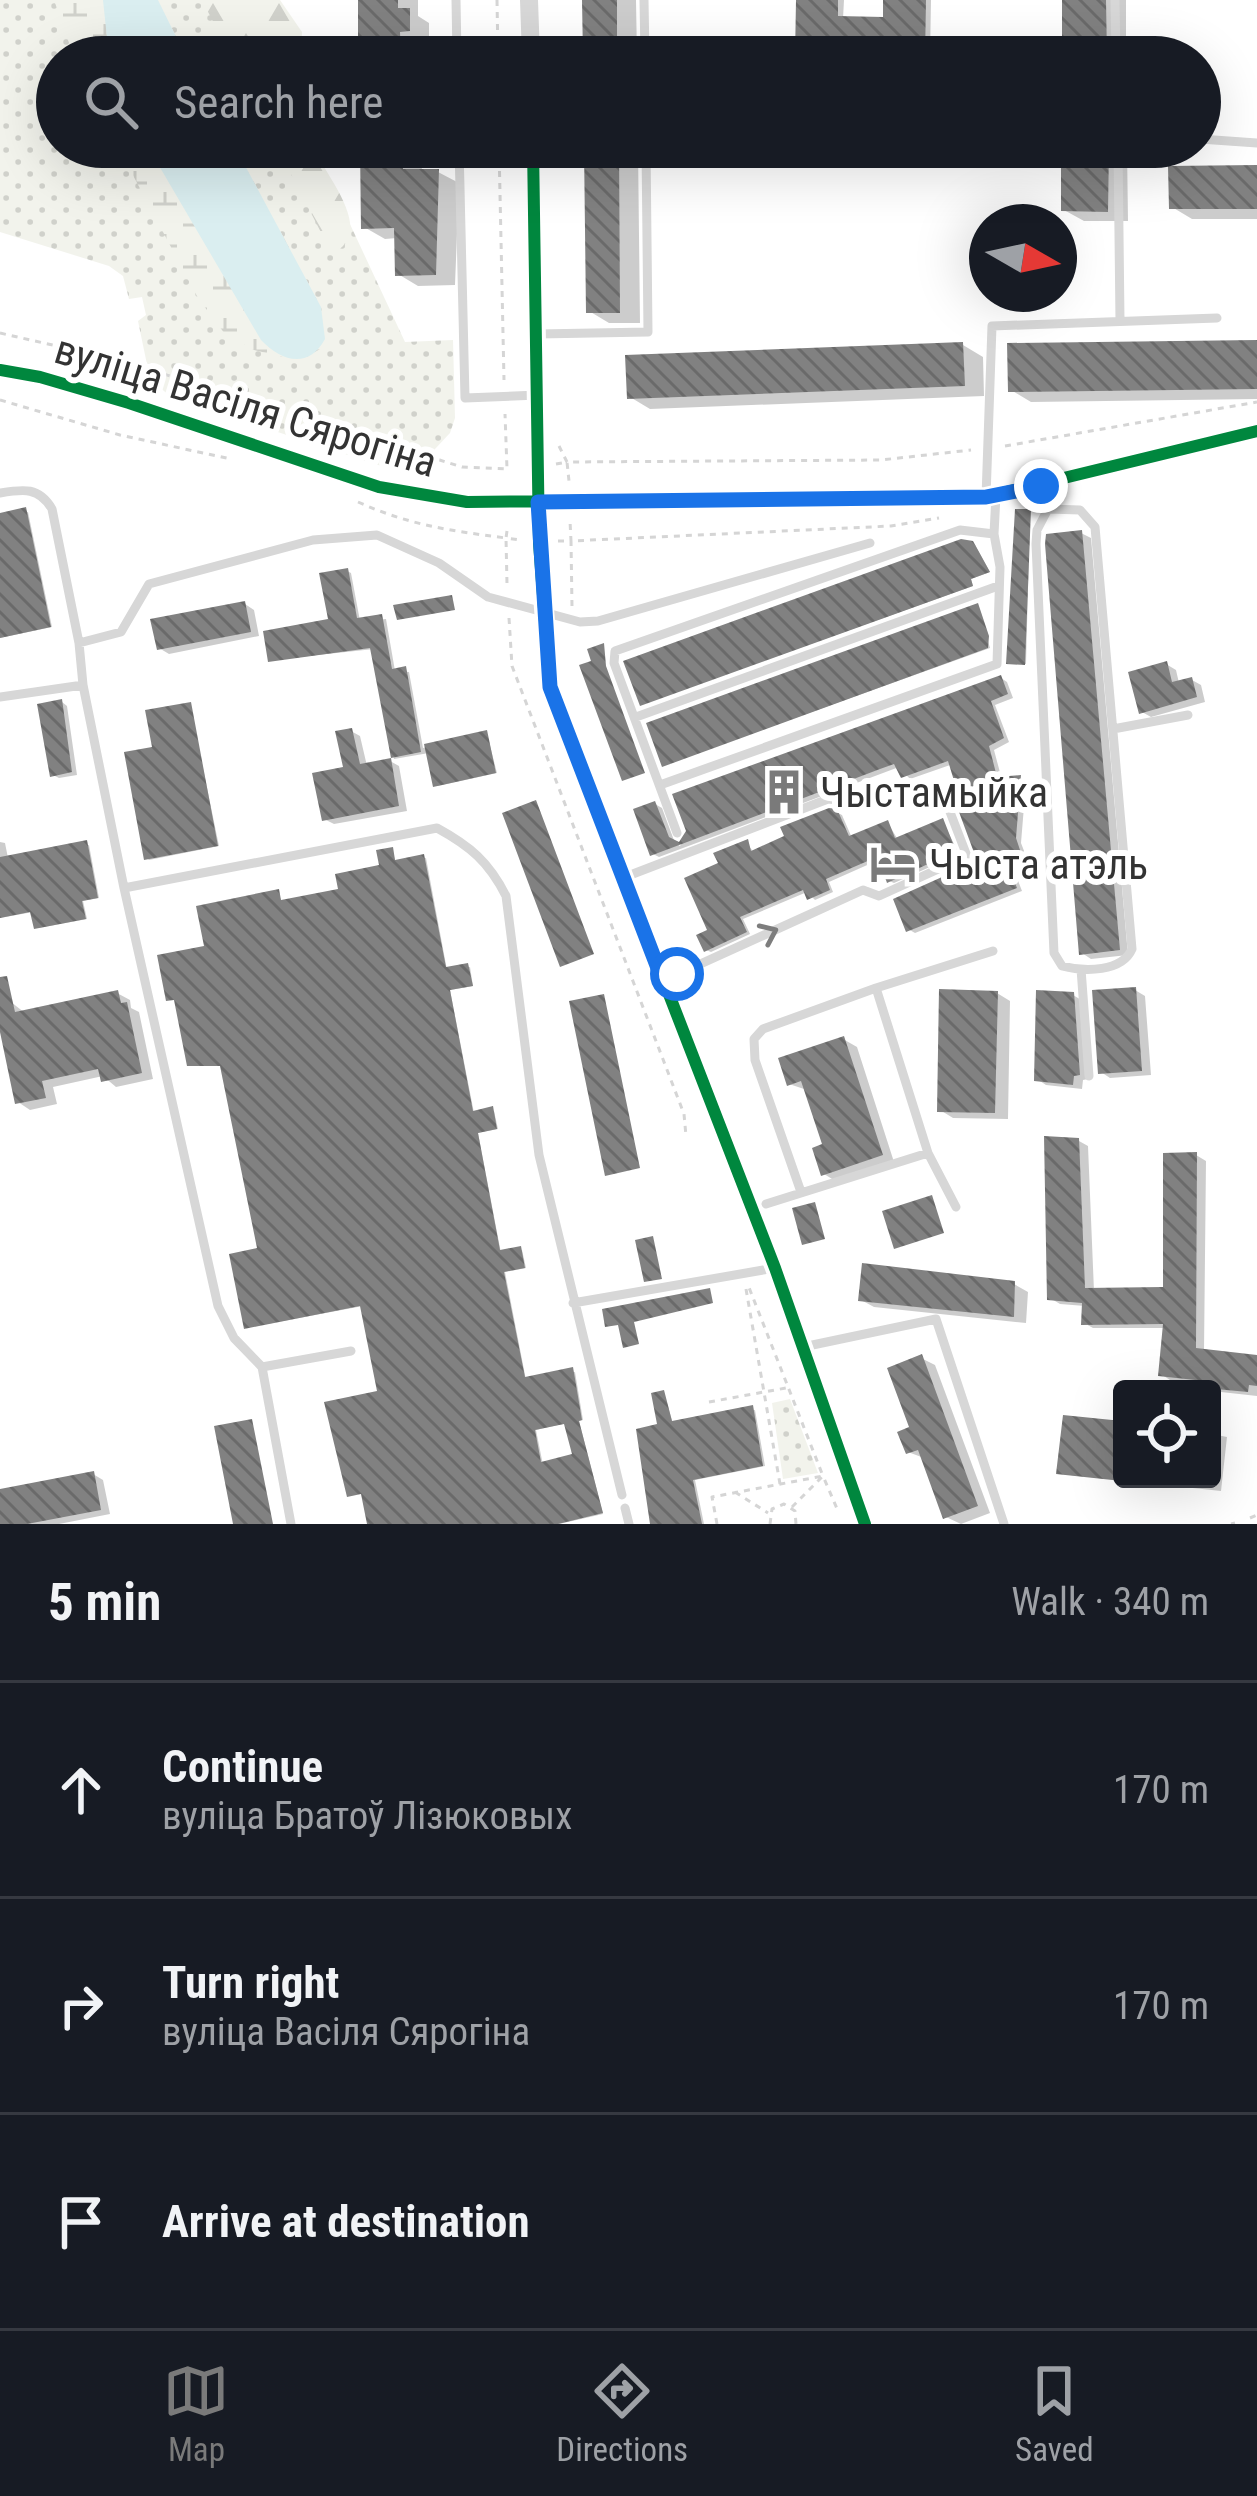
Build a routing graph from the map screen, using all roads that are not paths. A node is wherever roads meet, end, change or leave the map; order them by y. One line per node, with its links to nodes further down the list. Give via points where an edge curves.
1 (456, 0): 5 (lane)
2 (529, 0): 6 (street)
3 (644, 0): 7 (lane)
4 (1115, 0): 8 (lane)
5 (457, 36)
6 (530, 36)
7 (645, 36)
8 (1116, 36)
9 (1221, 140): 10 (lane)
10 (1257, 143)
11 (460, 168): 19 (lane, via 466,398)
12 (534, 168): 17 (street)
13 (646, 168): 17 (lane, via 648,332)
14 (1118, 168): 16 (lane)
15 (1217, 318): 16 (lane)
16 (1120, 321): 23 (lane, via 992,326)
17 (538, 334): 19 (street)
18 (0, 370): 24 (street, вуліца Васіля Сярогіна, via 129,403 379,487 467,502)
19 (538, 395): 24 (street)
20 (1257, 431): 21 (street, вуліца Васіля Сярогіна)
21 (1041, 486): 23 (street, вуліца Васіля Сярогіна); 25 (lane)
22 (0, 493): 30 (lane, via 24,489 43,495 52,509)
23 (991, 496): 24 (street, вуліца Васіля Сярогіна); 26 (lane)
24 (538, 502): 29 (street)
25 (1048, 509): 35 (lane, via 1081,510 1095,526); 41 (lane, via 1036,544 1054,953 1062,966)
26 (994, 534): 28 (lane); 34 (lane, via 960,530 615,651)
27 (870, 543): 29 (lane, via 598,621)
28 (998, 586): 34 (lane); 36 (lane, via 997,664)
29 (544, 609): 30 (lane, via 488,597 377,535 313,540 149,584 121,632); 38 (street, via 550,687)
30 (79, 643): 31 (lane)
31 (83, 685): 32 (lane); 39 (lane)
32 (0, 697)
33 (1188, 715): 35 (lane)
34 (636, 717): 36 (lane)
35 (1113, 729): 41 (lane, via 1132,949 1117,966)
36 (660, 785): 37 (lane)
37 (677, 833)
38 (624, 878): 42 (street); 42 (lane, one-way to 38, via 863,890 879,896 967,856 945,799 907,789 859,802 828,799)
39 (124, 888): 50 (lane, via 437,828 490,865 506,896 538,1155); 53 (lane, via 218,1306 234,1338)
40 (993, 951): 43 (lane)
41 (1081, 969): 44 (lane)
42 (663, 981): 49 (street)
43 (876, 988): 45 (lane); 46 (lane, via 754,1039)
44 (1089, 1076)
45 (928, 1153): 46 (lane); 48 (lane)
46 (800, 1192): 47 (lane)
47 (766, 1204)
48 (956, 1207)
49 (775, 1268): 50 (lane); 51 (street)
50 (573, 1303): 54 (lane)
51 (803, 1347): 58 (street); 59 (lane, via 936,1319)
52 (351, 1351): 53 (lane)
53 (262, 1366): 56 (lane)
54 (622, 1495)
55 (626, 1508): 57 (lane)
56 (291, 1524)
57 (629, 1524)
58 (865, 1524)
59 (1004, 1524)

